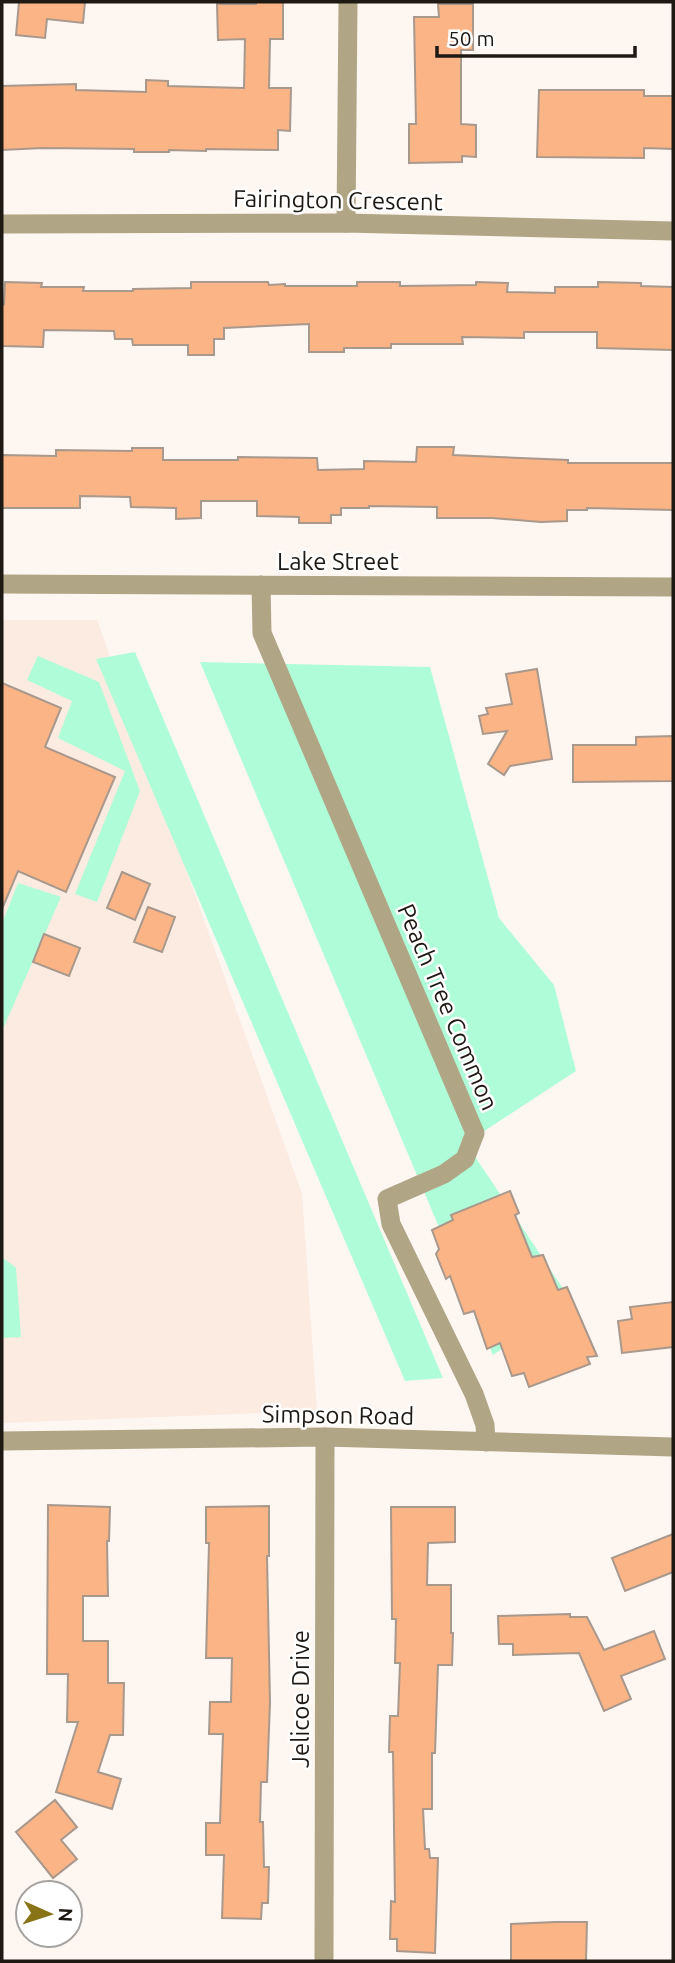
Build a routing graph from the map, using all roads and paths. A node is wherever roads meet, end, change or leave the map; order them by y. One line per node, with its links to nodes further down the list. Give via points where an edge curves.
1 (348, 2): 2 (street)
2 (346, 223): 3 (street, Fairington Crescent); 4 (street, Fairington Crescent)
3 (2, 224)
4 (673, 231)
5 (2, 584): 6 (street, Lake Street)
6 (261, 585): 7 (street, Lake Street); 10 (street, Peach Tree Common, via 262,634 475,1133 465,1159 444,1174 387,1199 391,1224 474,1394)
7 (673, 587)
8 (325, 1437): 9 (street, Simpson Road); 10 (street, Simpson Road); 12 (street, Jelicoe Drive)
9 (2, 1441)
10 (486, 1442): 11 (street, Simpson Road)
11 (673, 1447)
12 (324, 1961)

